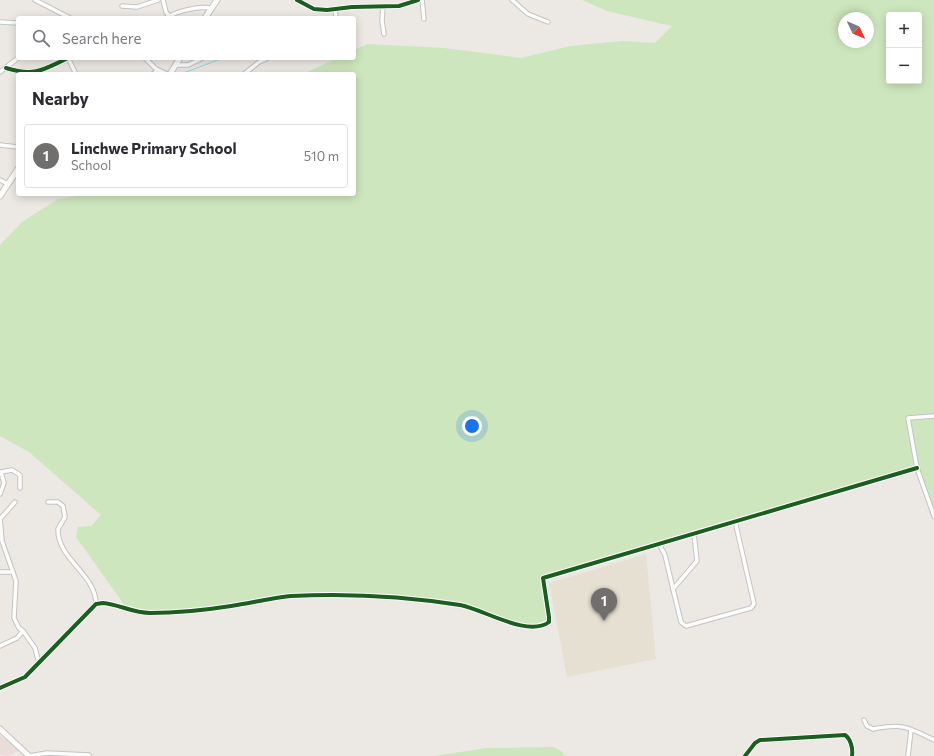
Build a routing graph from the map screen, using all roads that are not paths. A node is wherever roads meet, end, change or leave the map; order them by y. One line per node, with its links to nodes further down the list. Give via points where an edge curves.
1 (35, 0): 14 (street)
2 (158, 0): 10 (street, via 137,7)
3 (163, 0): 15 (street)
4 (217, 0): 12 (street)
5 (297, 0): 13 (street, via 314,9)
6 (418, 0): 11 (street, via 399,6)
7 (422, 0): 19 (street)
8 (508, 0): 9 (street)
9 (512, 1): 21 (street, via 528,14)
10 (122, 6)
11 (383, 6): 13 (street); 23 (street)
12 (211, 8): 16 (street); 17 (street)
13 (335, 9): 18 (street)
14 (66, 16)
15 (168, 16)
16 (172, 16)
17 (206, 16)
18 (336, 16)
19 (424, 19)
20 (0, 22): 22 (street)
21 (548, 22)
22 (16, 23)
23 (384, 34)
24 (16, 60): 32 (street)
25 (63, 60): 36 (street)
26 (69, 60): 37 (street)
27 (147, 60): 33 (street)
28 (179, 60): 31 (street)
29 (199, 60): 31 (street, via 188,65)
30 (264, 60): 41 (street)
31 (176, 65): 40 (street)
32 (6, 68): 34 (street); 35 (street)
33 (158, 70): 38 (street); 39 (street)
34 (0, 72)
35 (22, 72)
36 (36, 72)
37 (75, 72)
38 (156, 72)
39 (164, 72)
40 (171, 72)
41 (246, 72)
42 (0, 145): 43 (street)
43 (16, 147)
44 (16, 172): 46 (street)
45 (0, 180): 46 (street)
46 (8, 184): 47 (street)
47 (0, 196)
48 (934, 416): 49 (street, via 908,418)
49 (917, 468): 55 (street); 57 (street)
50 (1, 470): 51 (street, via 12,470 20,476); 52 (street, via 4,484)
51 (20, 488)
52 (0, 494)
53 (15, 502): 56 (street)
54 (48, 502): 64 (street, via 58,502 63,506 65,517 58,529 59,539 78,570 91,583)
55 (934, 516)
56 (0, 518): 58 (street)
57 (735, 521): 59 (street); 63 (street, via 754,596 751,608 686,626 681,622)
58 (0, 533): 62 (street)
59 (694, 534): 60 (street); 63 (street, via 697,561)
60 (659, 544): 63 (street, via 665,555); 64 (street, via 544,578 549,617 544,626 528,627 469,607 409,597 290,596 230,606 149,613 106,603)
61 (0, 572): 62 (street)
62 (13, 572): 65 (street, via 16,590 14,618)
63 (673, 589)
64 (96, 604): 67 (street)
65 (23, 631): 66 (street, via 17,638); 67 (street, via 35,648)
66 (0, 646)
67 (39, 663): 68 (street, via 25,677)
68 (0, 688)
69 (864, 720): 71 (street, via 873,730 894,725)
70 (0, 729): 74 (street)
71 (911, 730): 72 (street); 77 (street)
72 (934, 740)
73 (89, 755): 74 (street, via 47,753)
74 (29, 756)
75 (745, 756): 76 (street, via 760,740 845,735 852,748)
76 (852, 756)
77 (908, 756)

